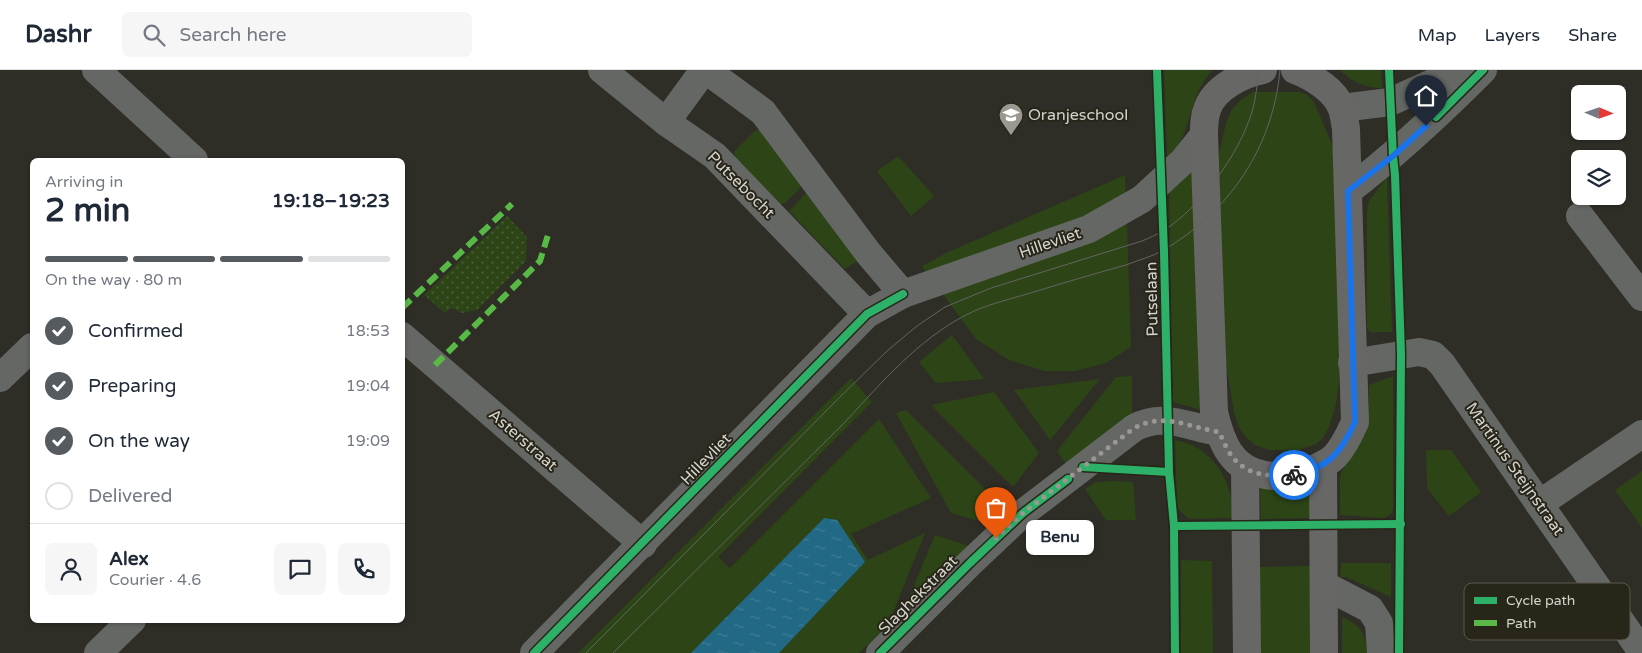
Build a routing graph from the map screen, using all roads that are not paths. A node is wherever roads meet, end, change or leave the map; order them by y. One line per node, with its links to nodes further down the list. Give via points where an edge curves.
1 (96, 70): 13 (street)
2 (602, 70): 11 (street, Putsebocht)
3 (705, 70): 11 (street); 16 (street, via 763,112 869,254)
4 (1263, 70): 8 (main road)
5 (1295, 70): 9 (main road)
6 (1461, 70): 10 (street, via 1390,102)
7 (1483, 70): 14 (street, via 1393,156)
8 (1232, 76): 12 (main road, via 1208,106)
9 (1323, 78): 10 (main road)
10 (1342, 108): 14 (main road)
11 (666, 122): 18 (street, Putsebocht, via 715,156)
12 (1204, 135): 16 (street, Hillevliet, via 1183,161 1142,199 1089,230); 23 (main road, via 1214,412)
13 (192, 158)
14 (1348, 191): 21 (main road)
15 (1580, 216): 17 (street)
16 (904, 294): 18 (street, Hillevliet)
17 (1642, 297)
18 (867, 314): 28 (street, Hillevliet)
19 (406, 345): 28 (street, Asterstraat)
20 (30, 349): 22 (street)
21 (1352, 363): 25 (main road, via 1355,422 1336,456); 27 (street, Martinus Steijnstraat, via 1400,354 1433,355)
22 (0, 378)
23 (1219, 432): 26 (main road, via 1231,456); 36 (street, Slaghekstraat, via 1169,420 1146,421 1134,428 1023,513)
24 (1642, 434): 27 (street)
25 (1323, 466): 26 (main road, via 1277,477); 30 (main road)
26 (1245, 469): 37 (main road)
27 (1539, 504): 29 (street, Martinus Steijnstraat)
28 (643, 544): 35 (street, Hillevliet)
29 (1594, 583)
30 (1324, 585): 38 (main road); 39 (street, via 1370,609 1379,623)
31 (129, 623): 34 (street)
32 (1630, 635): 33 (street, Martinus Steijnstraat)
33 (1642, 652)
34 (98, 653)
35 (534, 653)
36 (880, 653)
37 (1247, 653)
38 (1324, 653)
39 (1381, 653)

